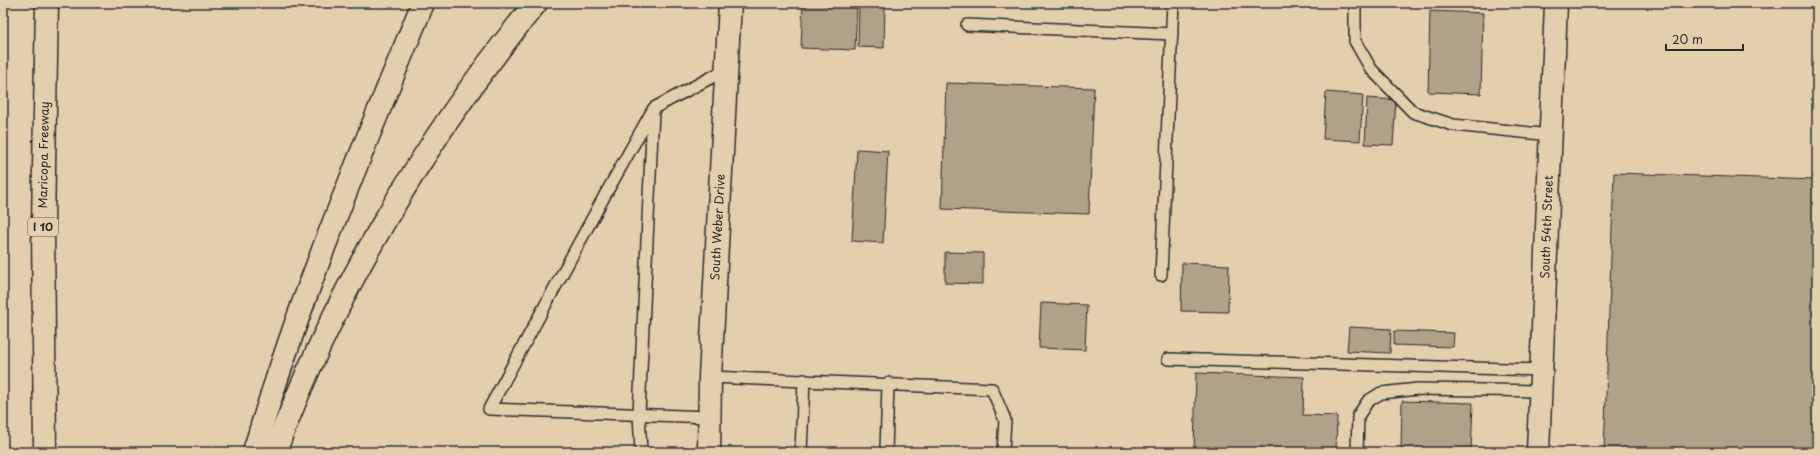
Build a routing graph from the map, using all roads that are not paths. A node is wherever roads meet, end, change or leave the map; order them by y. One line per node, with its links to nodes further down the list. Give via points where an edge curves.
1 (47, 3): 21 (main road, Maricopa Freeway / I 10, via 43,216)
2 (423, 3): 22 (main road, via 314,272)
3 (536, 3): 23 (main road, via 482,72 395,204 322,343)
4 (730, 3): 10 (main road, South Weber Drive)
5 (1173, 3): 9 (lane)
6 (1355, 3): 12 (lane, via 1355,41 1372,68 1414,112 1453,125)
7 (1556, 3): 12 (main road, South 54th Street)
8 (967, 25): 9 (lane)
9 (1172, 34): 13 (lane)
10 (727, 69): 11 (lane); 15 (main road, South Weber Drive)
11 (654, 108): 19 (lane); 19 (lane, via 604,195 489,409)
12 (1551, 135): 17 (main road, South 54th Street)
13 (1161, 275)
14 (1168, 359): 17 (lane)
15 (710, 377): 16 (lane); 20 (main road, South Weber Drive)
16 (804, 380): 18 (lane); 26 (lane)
17 (1541, 381): 29 (lane, via 1381,393 1368,401 1358,416); 30 (main road, South 54th Street)
18 (888, 384): 27 (lane); 28 (lane, via 992,389 1005,420)
19 (639, 414): 20 (lane); 24 (lane)
20 (710, 417): 25 (main road, South Weber Drive)
21 (45, 452)
22 (254, 452)
23 (275, 452)
24 (641, 452)
25 (709, 452)
26 (801, 452)
27 (886, 452)
28 (1003, 452)
29 (1357, 452)
30 (1538, 452)

